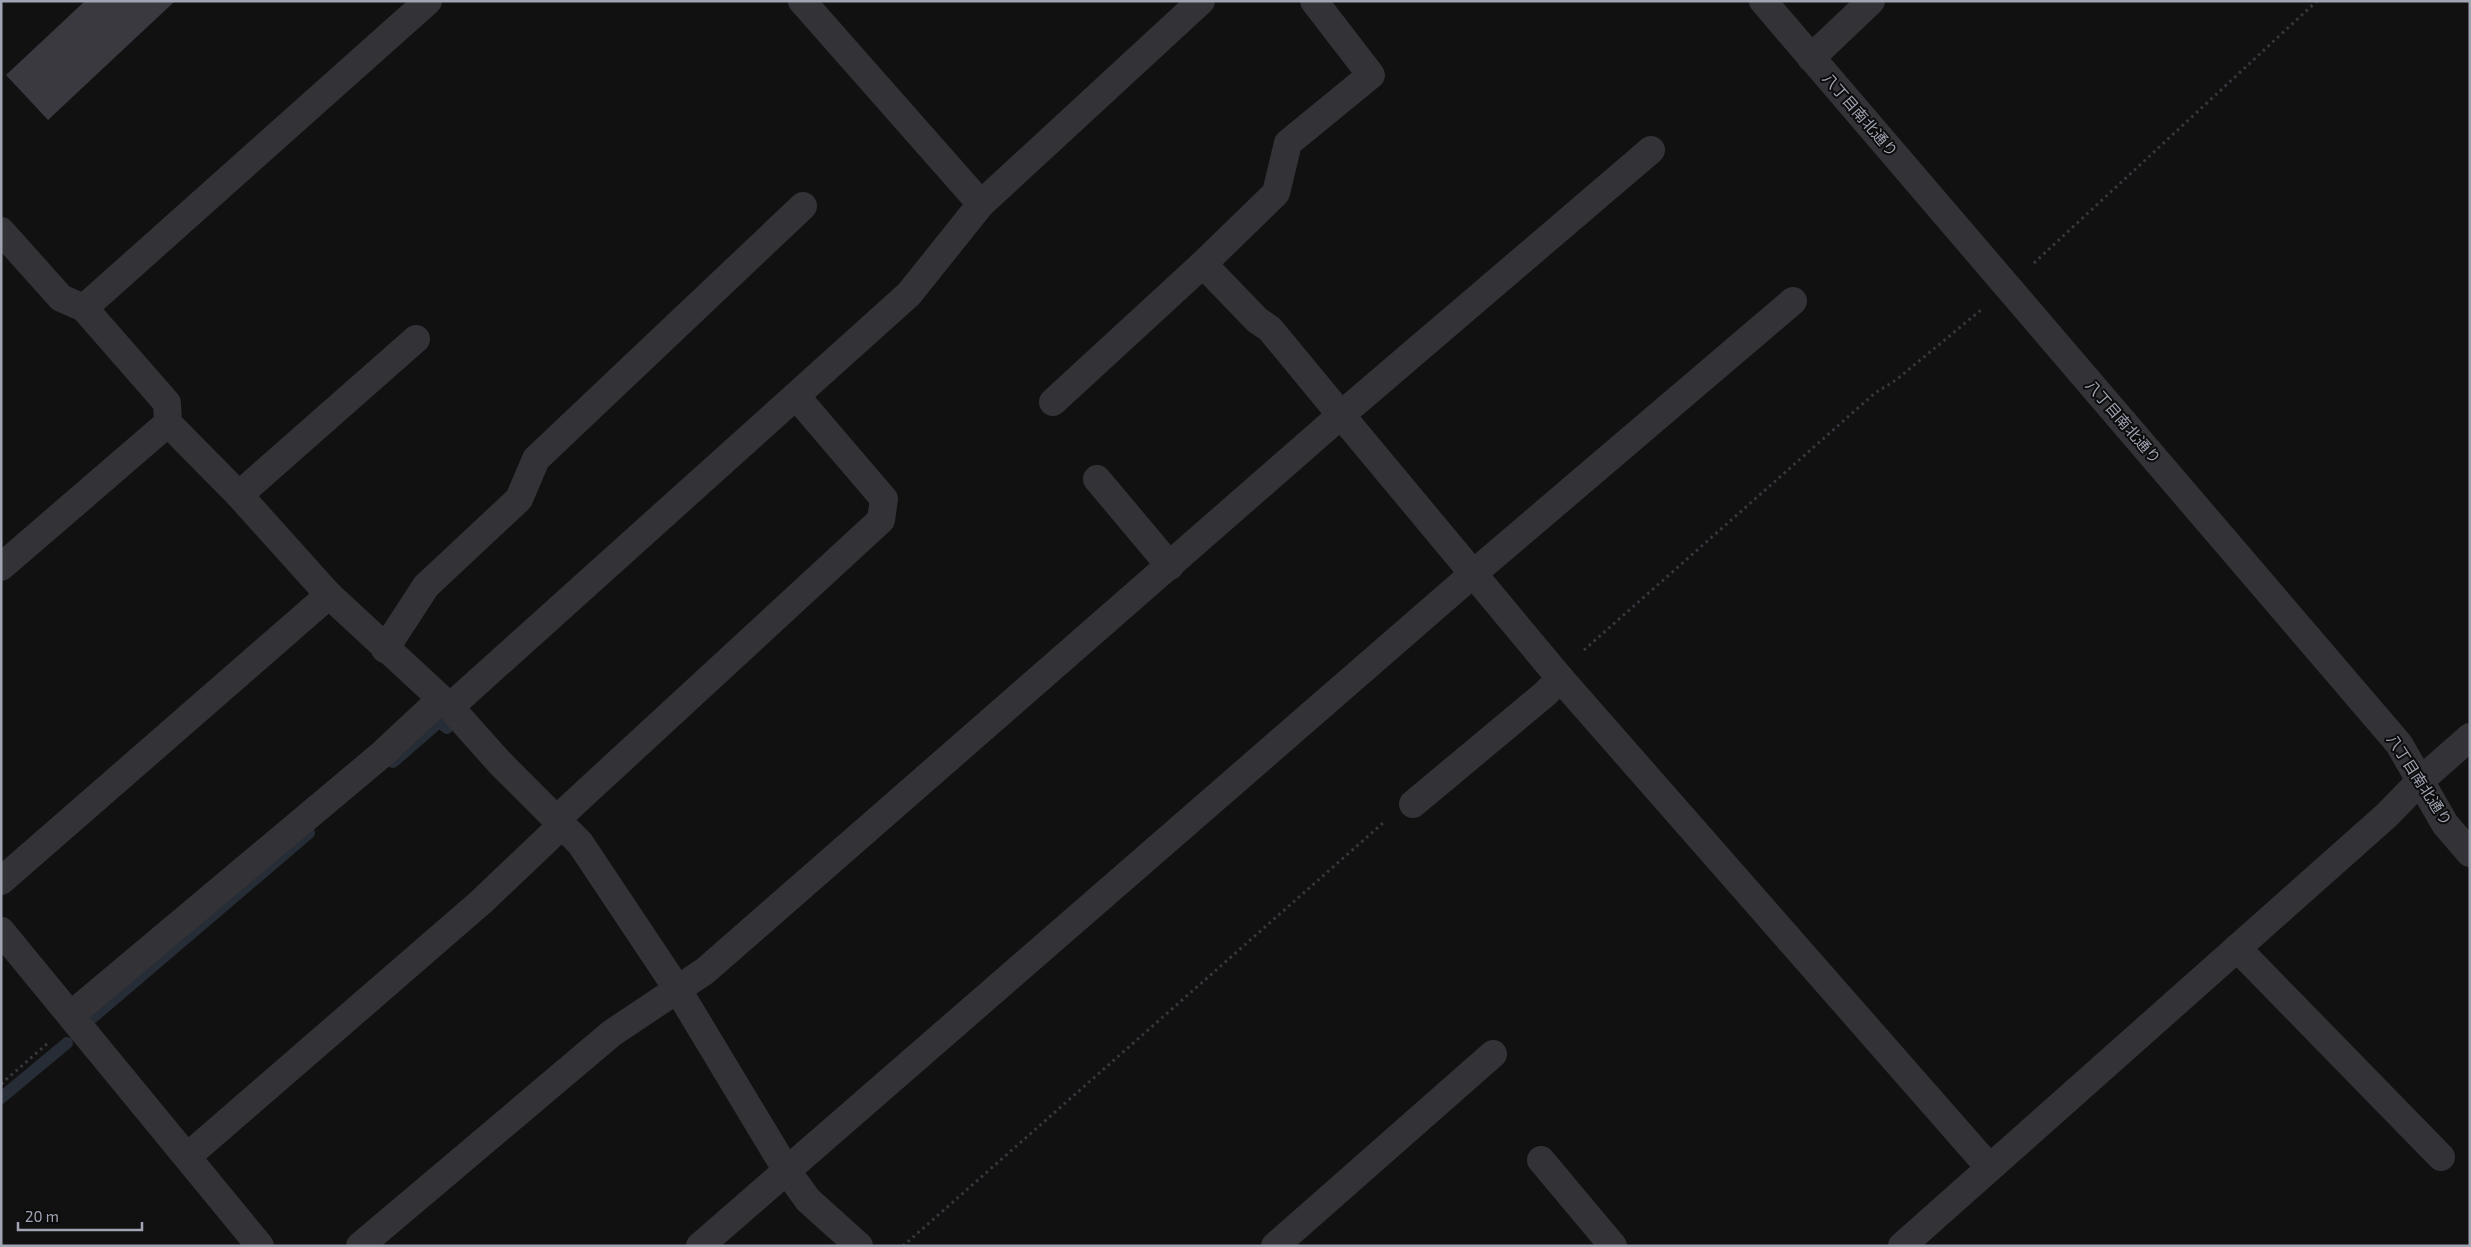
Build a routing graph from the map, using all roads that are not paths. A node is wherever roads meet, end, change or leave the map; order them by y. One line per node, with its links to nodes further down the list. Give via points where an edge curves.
1 (428, 1): 14 (street)
2 (1201, 1): 9 (street)
3 (1314, 1): 12 (street, via 1372,75 1288,143 1276,193)
4 (1763, 1): 7 (street, 八丁目南北通り)
5 (1871, 1): 7 (street)
6 (807, 3): 9 (street)
7 (1811, 58): 30 (street, 八丁目南北通り, via 2398,744)
8 (1651, 150): 18 (street)
9 (981, 204): 16 (street, via 910,294)
10 (803, 206): 26 (street, via 536,459 519,499 426,586)
11 (1, 231): 14 (street, via 61,298)
12 (1203, 264): 17 (street); 18 (street, via 1257,320 1270,329)
13 (1793, 301): 24 (street)
14 (84, 308): 19 (street, via 167,403)
15 (416, 338): 21 (street)
16 (796, 396): 28 (street); 32 (street, via 884,499 881,520)
17 (1052, 402)
18 (1341, 415): 22 (street); 24 (street)
19 (168, 423): 21 (street); 23 (street)
20 (1097, 479): 22 (street)
21 (238, 495): 25 (street)
22 (1170, 566): 37 (street, via 705,971)
23 (1, 567)
24 (1474, 573): 27 (street); 44 (street)
25 (329, 595): 26 (street); 34 (street)
26 (385, 649): 28 (street)
27 (1560, 678): 31 (street); 43 (street)
28 (446, 703): 32 (street, via 500,763); 38 (street, via 380,755)
29 (2470, 737): 30 (street)
30 (2420, 781): 33 (street, 八丁目南北通り, via 2445,824); 36 (street, via 2387,815)
31 (1413, 804)
32 (560, 821): 37 (street, via 580,843); 40 (street, via 481,902)
33 (2470, 853)
34 (1, 881)
35 (1, 931): 38 (street)
36 (2237, 948): 41 (street); 43 (street)
37 (678, 990): 44 (street); 46 (street, via 612,1032)
38 (73, 1018): 40 (street)
39 (1493, 1054): 49 (street)
40 (188, 1156): 45 (street)
41 (2441, 1157)
42 (1541, 1160): 50 (street)
43 (1989, 1167): 51 (street)
44 (787, 1171): 47 (street); 48 (street, via 808,1200)
45 (260, 1246)
46 (360, 1246)
47 (700, 1246)
48 (859, 1246)
49 (1275, 1246)
50 (1613, 1246)
51 (1902, 1246)

